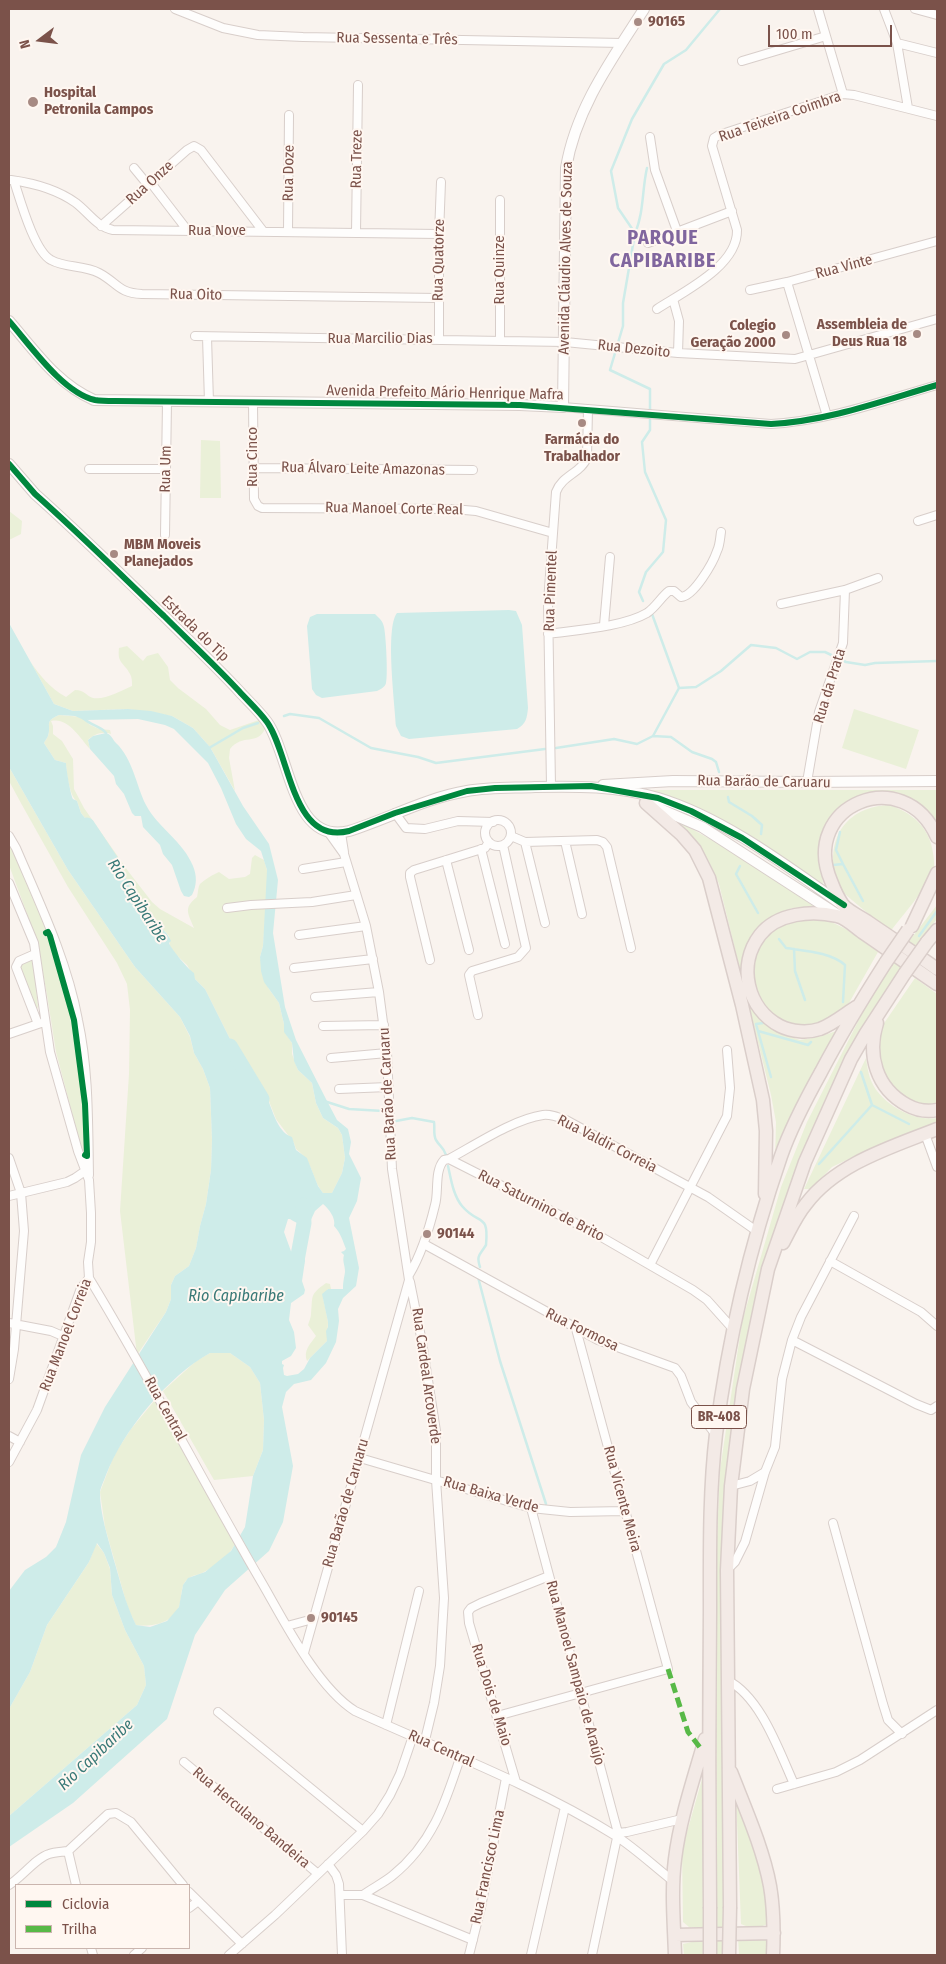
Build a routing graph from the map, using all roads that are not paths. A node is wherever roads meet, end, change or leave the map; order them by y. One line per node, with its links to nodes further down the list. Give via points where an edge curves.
1 (175, 9): 8 (street, Rua Sessenta e Três, via 224,28 258,35)
2 (644, 9): 8 (street, Avenida Cláudio Alves de Souza)
3 (818, 9): 7 (street)
4 (884, 9): 9 (street)
5 (915, 9): 6 (street)
6 (937, 15)
7 (826, 36): 11 (street); 13 (street)
8 (622, 43): 44 (street, Avenida Cláudio Alves de Souza, via 579,117 570,144 566,168)
9 (896, 43): 10 (street); 14 (street)
10 (937, 53)
11 (742, 61)
12 (358, 85): 29 (street, Rua Treze)
13 (843, 94): 14 (street, Rua Teixeira Coimbra); 23 (street, Rua Teixeira Coimbra, via 714,138 712,146)
14 (908, 108): 16 (street, Rua Teixeira Coimbra)
15 (289, 115): 27 (street, Rua Doze)
16 (937, 116)
17 (650, 137): 28 (street, via 656,170)
18 (134, 168): 21 (street)
19 (11, 180): 24 (street, via 54,191 76,203); 35 (street, Rua Oito, via 36,240 49,260 90,269 124,292)
20 (441, 182): 30 (street, Rua Quatorze)
21 (150, 184): 24 (street, Rua Onze); 25 (street); 26 (street, Rua Onze, via 194,146 201,150)
22 (500, 200): 43 (street, Rua Quinze)
23 (732, 211): 28 (street); 36 (street, Rua Teixeira Coimbra, via 737,237 732,252 712,273)
24 (101, 226): 25 (street, Rua Nove, via 113,230)
25 (188, 230): 26 (street, Rua Nove)
26 (263, 231): 27 (street, Rua Nove)
27 (288, 231): 29 (street, Rua Nove)
28 (677, 231): 32 (street)
29 (356, 233): 30 (street, Rua Nove)
30 (439, 234): 35 (street, Rua Quatorze)
31 (937, 241): 33 (street, Rua Vinte)
32 (648, 243)
33 (787, 282): 34 (street, Rua Vinte); 46 (street)
34 (750, 290)
35 (438, 298): 42 (street, Rua Quatorze)
36 (673, 299): 37 (street, Rua Teixeira Coimbra); 45 (street, via 679,321)
37 (657, 309)
38 (937, 319): 46 (street, Rua Dezoito)
39 (9, 321): 48 (street, Avenida Prefeito Mário Henrique Mafra, via 62,381 78,393 94,400)
40 (194, 336): 41 (street, Rua Marcilio Dias)
41 (208, 337): 42 (street, Rua Marcilio Dias); 49 (street)
42 (439, 339): 43 (street, Rua Marcilio Dias)
43 (500, 340): 44 (street, Rua Marcilio Dias)
44 (565, 342): 45 (street, Rua Dezoito); 51 (street, Avenida Cláudio Alves de Souza)
45 (678, 353): 46 (street, Rua Dezoito, via 779,360)
46 (808, 357): 53 (street)
47 (937, 385): 53 (street, Avenida Prefeito Mário Henrique Mafra)
48 (167, 402): 49 (street, Avenida Prefeito Mário Henrique Mafra); 57 (street, Rua Um)
49 (209, 402): 50 (street, Avenida Prefeito Mário Henrique Mafra)
50 (253, 402): 51 (street, Avenida Prefeito Mário Henrique Mafra); 55 (street, Rua Cinco)
51 (564, 407): 52 (street, Avenida Prefeito Mário Henrique Mafra)
52 (588, 409): 53 (street, Avenida Prefeito Mário Henrique Mafra, via 771,424); 63 (street, Rua Pimentel, via 587,457 581,467 563,480 556,492)
53 (827, 416)
54 (9, 464): 81 (street, Estrada do Tip, via 35,494 217,668 262,716 274,736 306,816 312,824)
55 (254, 468): 58 (street, Rua Álvaro Leite Amazonas); 59 (street, Rua Cinco, via 254,498)
56 (89, 469): 57 (street)
57 (166, 469): 64 (street, Rua Um)
58 (473, 470)
59 (262, 508): 63 (street, Rua Manoel Corte Real, via 454,508)
60 (937, 516): 61 (street)
61 (918, 521)
62 (721, 532): 69 (street, via 718,552 693,590 683,597 669,591 648,612)
63 (553, 533): 70 (street, Rua Pimentel)
64 (165, 535)
65 (610, 557): 69 (street)
66 (878, 578): 67 (street)
67 (845, 590): 68 (street); 72 (street, Rua da Prata, via 843,643 819,712)
68 (781, 604)
69 (604, 625): 70 (street)
70 (548, 634): 73 (street, Rua Pimentel)
71 (937, 781): 72 (street, Rua Barão de Caruaru)
72 (807, 782): 75 (street, Rua Barão de Caruaru, via 672,781)
73 (552, 786): 74 (street, Rua Barão de Caruaru); 77 (street, Rua Barão de Caruaru, via 467,791)
74 (574, 786): 75 (street, Rua Barão de Caruaru); 76 (street)
75 (591, 786): 99 (street, Rua Barão de Caruaru, via 658,798 692,811 742,838)
76 (646, 803): 99 (street, via 702,827); 140 (highway, via 696,850 709,878 763,1100 767,1162)
77 (395, 813): 78 (street, via 406,828 415,830 458,821); 82 (street, Rua Barão de Caruaru)
78 (472, 822): 79 (street); 80 (street)
79 (494, 822): 80 (street); 84 (street, via 508,825)
80 (486, 830): 87 (street)
81 (330, 833): 82 (street, Rua Barão de Caruaru); 91 (street, Rua Barão de Caruaru)
82 (341, 833): 91 (street)
83 (9, 836): 136 (street, via 57,946 79,1020 88,1107)
84 (511, 836): 88 (street); 89 (street)
85 (937, 838): 99 (highway, via 924,814 901,801 876,798 849,808 832,826 824,851)
86 (565, 841): 88 (street); 100 (street); 107 (street, via 597,840 607,847)
87 (489, 842): 89 (street, via 495,846); 90 (street)
88 (525, 842): 101 (street)
89 (503, 845): 119 (street, via 526,948 518,957 472,971 469,975)
90 (481, 849): 92 (street); 106 (street)
91 (345, 858): 93 (street); 97 (street, Rua Barão de Caruaru)
92 (446, 860): 108 (street); 111 (street, via 410,873)
93 (304, 869)
94 (937, 873): 103 (highway)
95 (9, 882): 109 (street, Rua Manoel Correia, via 30,932)
96 (937, 893): 103 (highway, BR-408)
97 (356, 895): 98 (street); 102 (street, Rua Barão de Caruaru)
98 (227, 908)
99 (841, 911): 113 (highway); 114 (highway); 117 (highway, via 793,915 777,921 760,934 746,976 750,994 759,1008 770,1021 789,1030 820,1029)
100 (582, 914)
101 (544, 923)
102 (366, 926): 105 (street); 110 (street, Rua Barão de Caruaru)
103 (910, 928): 117 (highway, BR-408, bridge)
104 (937, 930): 118 (highway, BR-408, bridge)
105 (299, 935)
106 (505, 944)
107 (631, 948)
108 (469, 950)
109 (35, 954): 120 (street, Rua Manoel Correia); 120 (street, via 20,961 16,967)
110 (372, 959): 112 (street); 115 (street, Rua Barão de Caruaru)
111 (430, 960)
112 (294, 968)
113 (937, 969)
114 (937, 984)
115 (379, 992): 116 (street); 121 (street, Rua Barão de Caruaru)
116 (315, 997)
117 (857, 1006): 140 (highway, BR-408, via 796,1123)
118 (883, 1006): 129 (highway, via 873,1036 873,1051 883,1085 895,1098 912,1108); 146 (highway, BR-408, via 836,1091 806,1162)
119 (478, 1015)
120 (41, 1023): 123 (street); 135 (street, Rua Manoel Correia)
121 (384, 1025): 122 (street); 125 (street, Rua Barão de Caruaru)
122 (323, 1026)
123 (9, 1034)
124 (726, 1050): 137 (street, via 727,1116)
125 (387, 1054): 126 (street); 127 (street, Rua Barão de Caruaru)
126 (331, 1058)
127 (388, 1086): 128 (street); 148 (street, Rua Barão de Caruaru, via 392,1169)
128 (340, 1089)
129 (937, 1110)
130 (937, 1129): 131 (highway)
131 (925, 1134): 134 (street); 146 (highway, via 879,1152 844,1170 821,1187 795,1219)
132 (9, 1158): 138 (street)
133 (449, 1159): 137 (street, Rua Valdir Correia, via 514,1125 543,1115 554,1116); 143 (street, via 440,1166 436,1203); 145 (street, Rua Saturnino de Brito, via 592,1231)
134 (937, 1167)
135 (85, 1171): 136 (street, Rua Manoel Correia); 138 (street, via 67,1182)
136 (89, 1180): 147 (street, Rua Manoel Correia)
137 (690, 1187): 142 (street, Rua Valdir Correia, via 724,1206); 145 (street)
138 (21, 1192): 139 (street); 151 (street, via 24,1231)
139 (9, 1196)
140 (763, 1216): 142 (highway, BR-408)
141 (854, 1216): 144 (street)
142 (758, 1232): 154 (highway, BR-408)
143 (424, 1244): 148 (street); 153 (street, Rua Formosa)
144 (830, 1261): 152 (street, via 921,1312); 156 (street)
145 (650, 1266): 154 (street, Rua Saturnino de Brito, via 708,1300)
146 (768, 1269): 166 (highway, BR-408, via 744,1389)
147 (89, 1278): 155 (street, Rua Manoel Correia, via 81,1288); 174 (street, Rua Central, via 127,1339)
148 (409, 1278): 149 (street, Rua Barão de Caruaru); 150 (street, Rua Cardeal Arcoverde)
149 (400, 1313): 150 (street); 162 (street, Rua Barão de Caruaru)
150 (417, 1313): 165 (street, Rua Cardeal Arcoverde, via 436,1431)
151 (12, 1323): 155 (street); 157 (street, via 14,1349)
152 (937, 1326)
153 (576, 1328): 159 (street, Rua Formosa, via 598,1340 675,1368 691,1402); 168 (street, Rua Vicente Meira)
154 (733, 1328): 159 (highway, BR-408)
155 (65, 1337): 161 (street, Rua Manoel Correia, via 37,1410)
156 (792, 1340): 158 (street, via 916,1404 931,1410); 164 (street, via 782,1379 775,1447)
157 (9, 1379)
158 (937, 1406)
159 (716, 1435): 181 (highway, BR-408, via 712,1490)
160 (9, 1436): 161 (street)
161 (20, 1442): 163 (street, Rua Manoel Correia)
162 (360, 1458): 165 (street, Rua Baixa Verde); 173 (street, Rua Barão de Caruaru)
163 (9, 1462)
164 (765, 1472): 166 (street, via 750,1481); 170 (street, via 745,1542)
165 (436, 1480): 167 (street, Rua Baixa Verde); 185 (street, Rua Cardeal Arcoverde, via 444,1598 440,1666)
166 (731, 1486): 170 (highway, BR-408)
167 (531, 1508): 168 (street, Rua Baixa Verde, via 570,1512); 171 (street, Rua Manoel Sampaio de Araújo)
168 (625, 1510): 177 (street, Rua Vicente Meira, via 668,1668)
169 (833, 1523): 183 (street, via 888,1720)
170 (727, 1570): 176 (highway, BR-408)
171 (549, 1576): 177 (street, Rua Manoel Sampaio de Araújo); 180 (street, Rua Dois de Maio, via 468,1612)
172 (419, 1591): 182 (street)
173 (313, 1618): 174 (street); 175 (street, Rua Barão de Caruaru)
174 (287, 1626): 175 (street, Rua Central)
175 (304, 1653): 182 (street, Rua Central, via 343,1704)
176 (727, 1680): 188 (highway, BR-408); 191 (street, via 742,1689 752,1701 771,1733)
177 (581, 1692): 180 (street); 196 (street, Rua Manoel Sampaio de Araújo)
178 (937, 1710): 183 (street)
179 (218, 1712): 195 (street)
180 (497, 1716): 190 (street, Rua Dois de Maio)
181 (709, 1724): 194 (highway); 219 (highway, BR-408, bridge)
182 (386, 1725): 184 (street, Rua Central)
183 (902, 1734): 191 (street, via 836,1772)
184 (413, 1736): 185 (street, Rua Central); 195 (street, via 390,1795)
185 (424, 1740): 186 (street, Rua Central)
186 (460, 1758): 189 (street, Rua Central); 206 (street, via 445,1804 423,1843 392,1875)
187 (184, 1762): 199 (street, Rua Herculano Bandeira)
188 (728, 1764): 209 (highway, via 766,1869); 220 (highway, BR-408, bridge)
189 (506, 1778): 190 (street, Rua Central); 211 (street, Rua Francisco Lima)
190 (516, 1782): 193 (street, Rua Central)
191 (794, 1784): 192 (street)
192 (777, 1789)
193 (565, 1807): 196 (street, Rua Central); 216 (street)
194 (682, 1819): 196 (street); 200 (highway)
195 (363, 1831): 198 (street)
196 (618, 1835): 200 (street, Rua Central); 217 (street)
197 (68, 1850): 201 (street); 202 (street, via 108,1814 116,1813 131,1822); 203 (street, via 41,1858)
198 (328, 1864): 199 (street); 205 (street, via 336,1875)
199 (317, 1873): 212 (street)
200 (673, 1882): 210 (highway)
201 (76, 1884)
202 (182, 1884)
203 (9, 1886)
204 (190, 1893): 207 (street)
205 (341, 1895): 206 (street); 214 (street)
206 (363, 1895): 211 (street)
207 (197, 1902): 208 (street); 212 (street)
208 (190, 1907)
209 (774, 1933): 210 (highway); 221 (highway)
210 (674, 1935): 218 (highway)
211 (473, 1940): 215 (street, Rua Francisco Lima)
212 (242, 1944): 213 (street)
213 (229, 1955)
214 (342, 1955)
215 (469, 1955)
216 (531, 1955)
217 (592, 1955)
218 (676, 1955)
219 (710, 1955)
220 (729, 1955)
221 (773, 1955)

